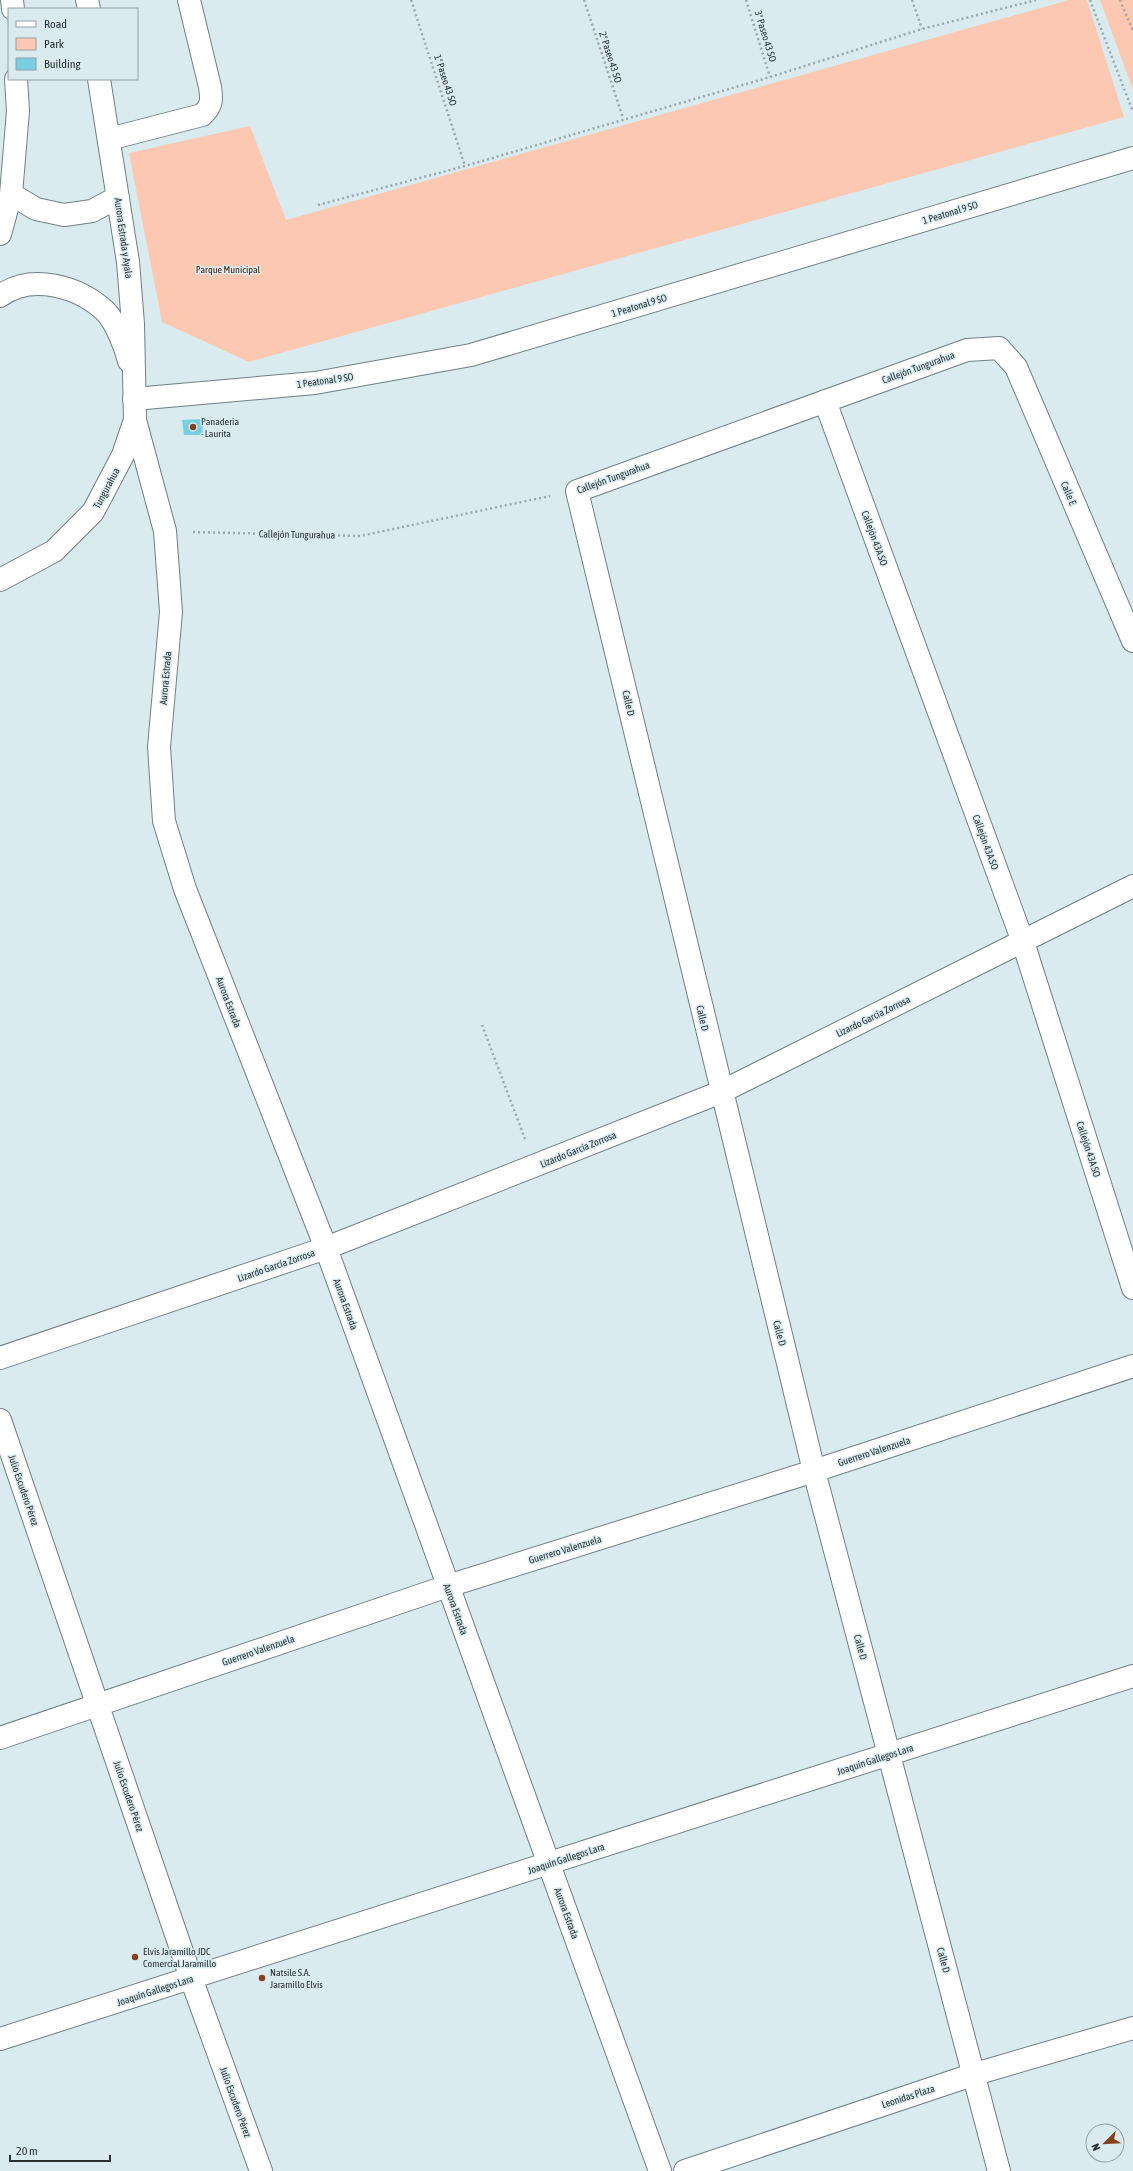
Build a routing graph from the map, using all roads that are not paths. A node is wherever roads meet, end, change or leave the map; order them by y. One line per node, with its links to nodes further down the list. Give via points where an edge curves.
1 (190, 0): 4 (street, via 210,87 212,100 209,109 202,115)
2 (16, 80): 6 (street, via 18,111)
3 (99, 80): 4 (street, Aurora Estrada y Ayala)
4 (109, 139): 7 (street, Aurora Estrada y Ayala)
5 (1133, 158): 11 (street, 1 Peatonal 9 SO, via 471,355 315,383)
6 (11, 194): 7 (street, via 36,210 64,215 92,211); 8 (street)
7 (118, 197): 11 (street, Aurora Estrada y Ayala, via 128,262)
8 (0, 234)
9 (0, 296): 11 (street, via 7,291 41,283 76,291 106,312 124,343)
10 (999, 348): 12 (street, Callejón Tungurahua, via 967,350); 16 (street, Calle E, via 1016,367)
11 (134, 389): 13 (street, Tungurahua)
12 (825, 401): 14 (street, Callejón Tungurahua); 18 (street, Callejón 43A SO)
13 (135, 420): 15 (street, Tungurahua, via 123,455 93,512 54,551); 20 (street, Aurora Estrada, via 165,531 171,612 159,747 164,821 185,889)
14 (577, 491): 19 (street, Calle D)
15 (0, 580)
16 (1133, 641)
17 (1133, 886): 18 (street, Lizardo García Zorrosa)
18 (1023, 942): 19 (street, Lizardo García Zorrosa); 21 (street, Callejón 43A SO)
19 (721, 1092): 20 (street, Lizardo García Zorrosa); 25 (street, Calle D)
20 (326, 1248): 22 (street, Lizardo García Zorrosa); 26 (street, Aurora Estrada)
21 (1133, 1288)
22 (0, 1358)
23 (1133, 1366): 25 (street, Guerrero Valenzuela)
24 (0, 1420): 28 (street, Julio Escudero Pérez)
25 (814, 1471): 26 (street, Guerrero Valenzuela); 30 (street, Calle D)
26 (448, 1586): 28 (street, Guerrero Valenzuela); 31 (street, Aurora Estrada)
27 (1133, 1676): 30 (street, Joaquín Gallegos Lara)
28 (97, 1703): 29 (street, Guerrero Valenzuela); 32 (street, Julio Escudero Pérez)
29 (0, 1738)
30 (889, 1754): 31 (street, Joaquín Gallegos Lara); 35 (street, Calle D)
31 (549, 1863): 32 (street, Joaquín Gallegos Lara); 37 (street, Aurora Estrada)
32 (191, 1978): 34 (street, Joaquín Gallegos Lara); 36 (street, Julio Escudero Pérez)
33 (1133, 2028): 35 (street, Leonidas Plaza)
34 (0, 2039)
35 (975, 2074): 38 (street, Leonidas Plaza); 39 (street, Calle D)
36 (261, 2171)
37 (660, 2171)
38 (685, 2171)
39 (999, 2171)

